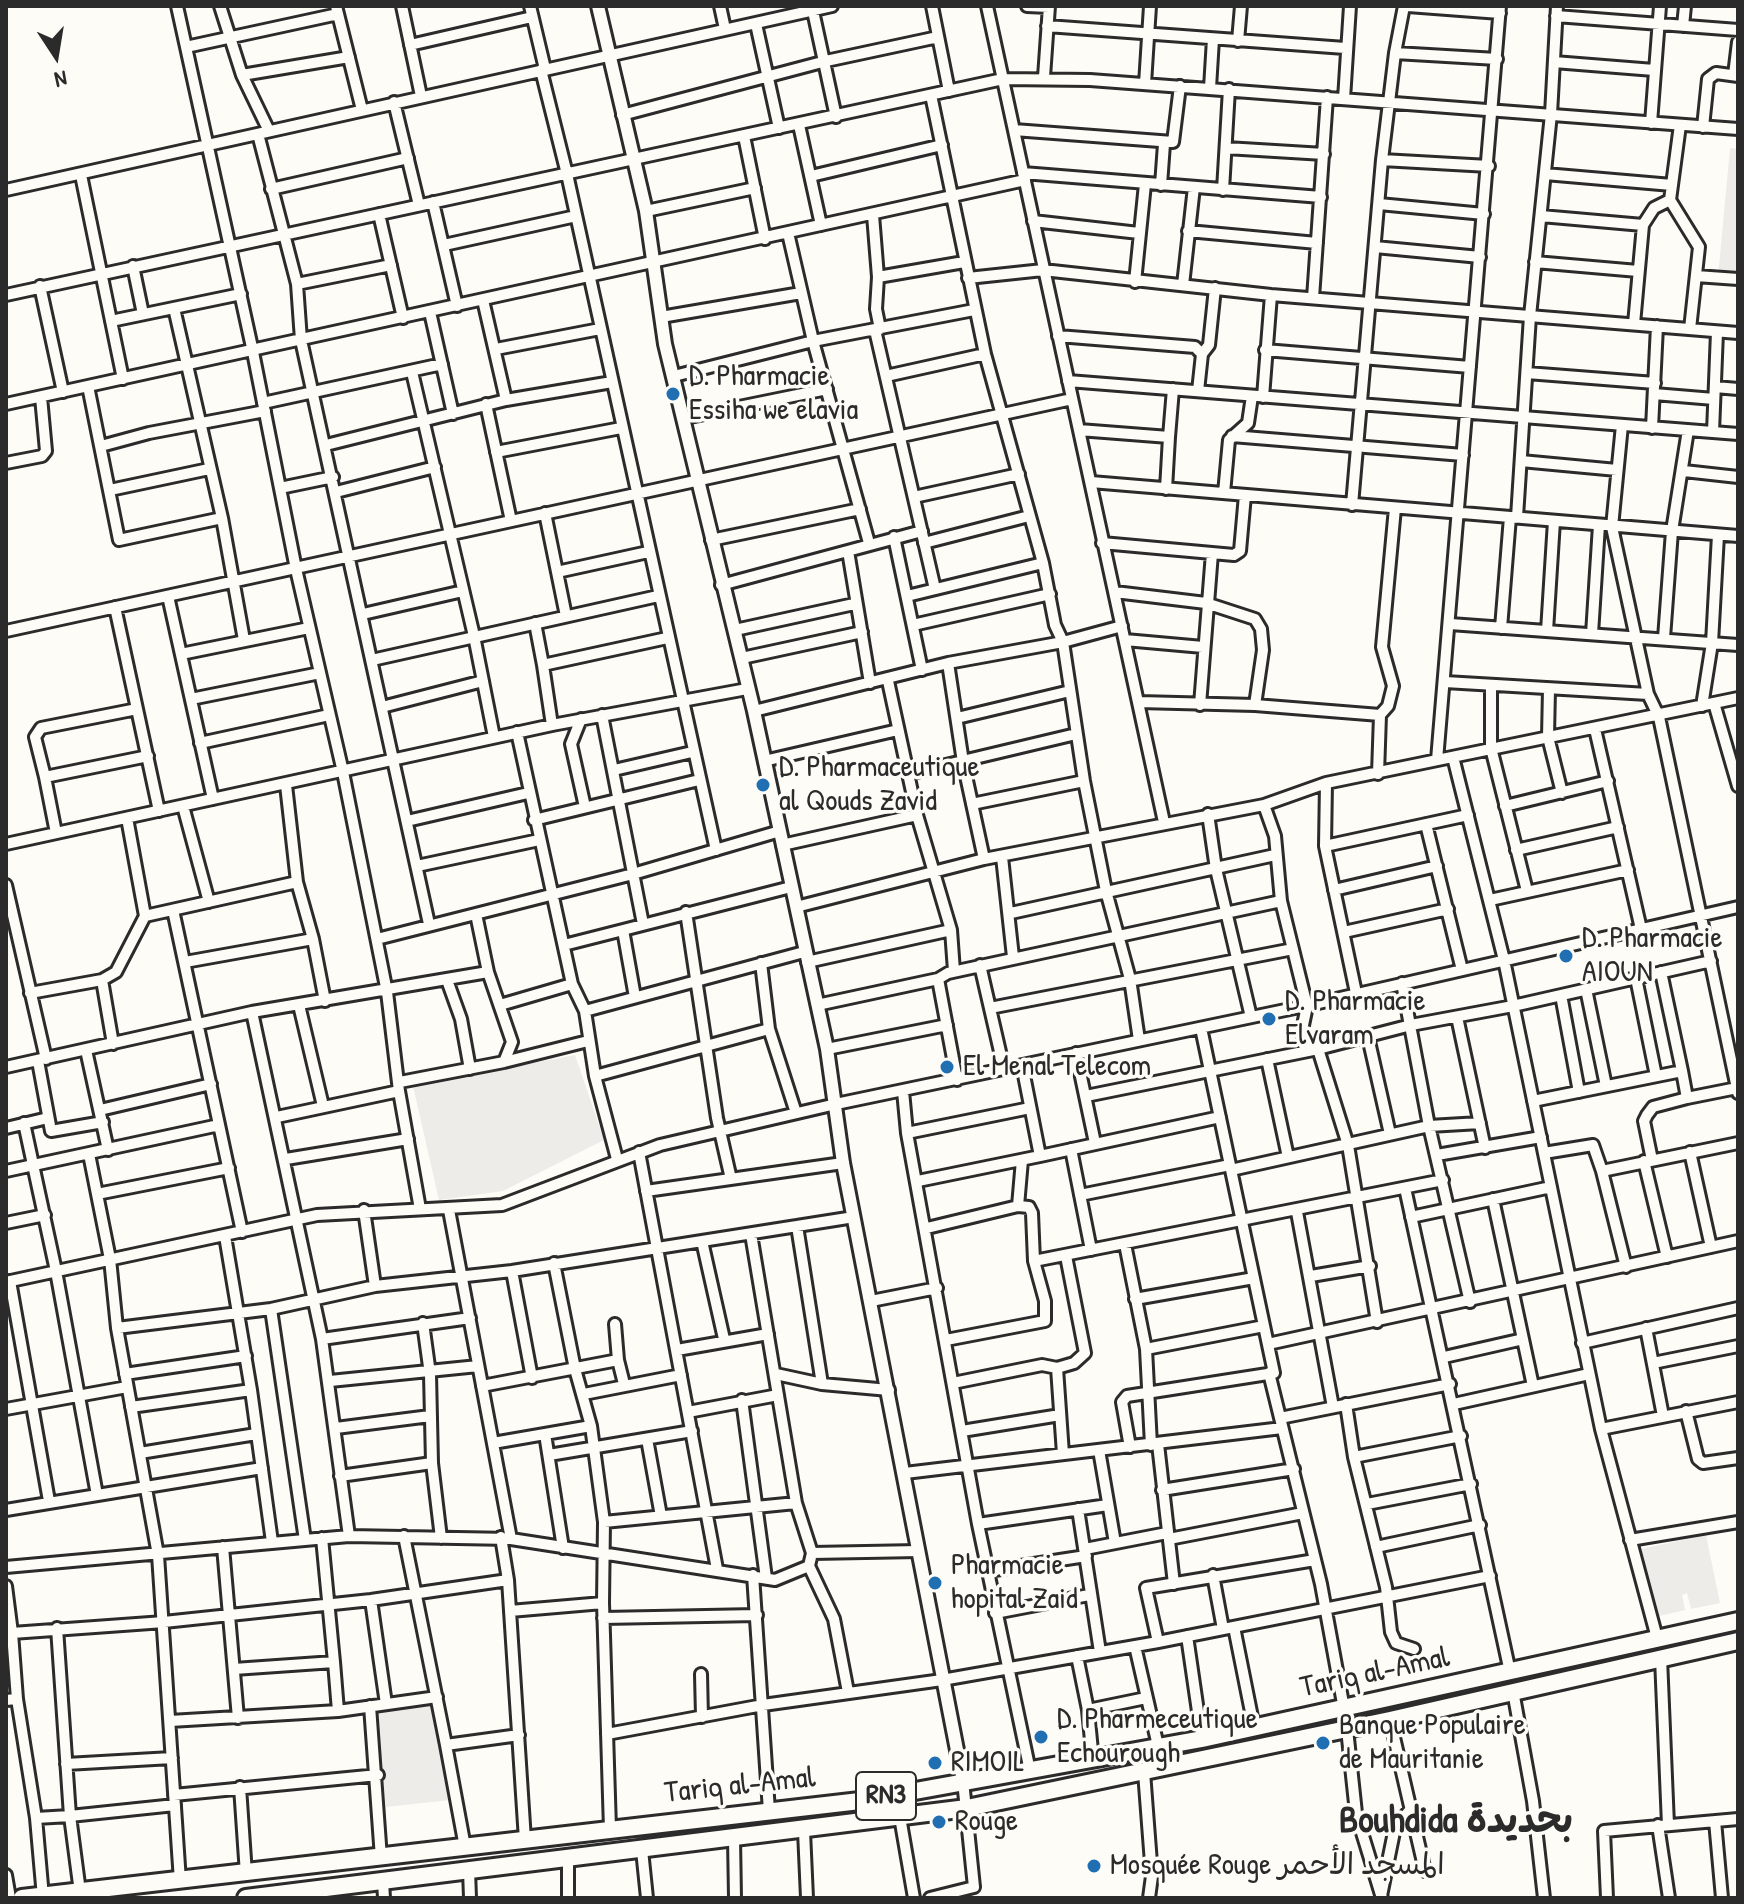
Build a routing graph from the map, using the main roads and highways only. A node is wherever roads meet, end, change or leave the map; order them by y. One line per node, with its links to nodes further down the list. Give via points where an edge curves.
1 (1738, 1621): 4 (highway, Tariq al-Amal / RN3, via 1202,1739 860,1801)
2 (1738, 1641): 3 (highway, Tariq al-Amal / RN3, via 967,1808 469,1870)
3 (384, 1890): 5 (highway, Tariq al-Amal / RN3)
4 (43, 1897): 6 (highway, Tariq al-Amal / RN3)
5 (271, 1897): 7 (highway, Tariq al-Amal / RN3)
6 (22, 1898)
7 (246, 1898)

